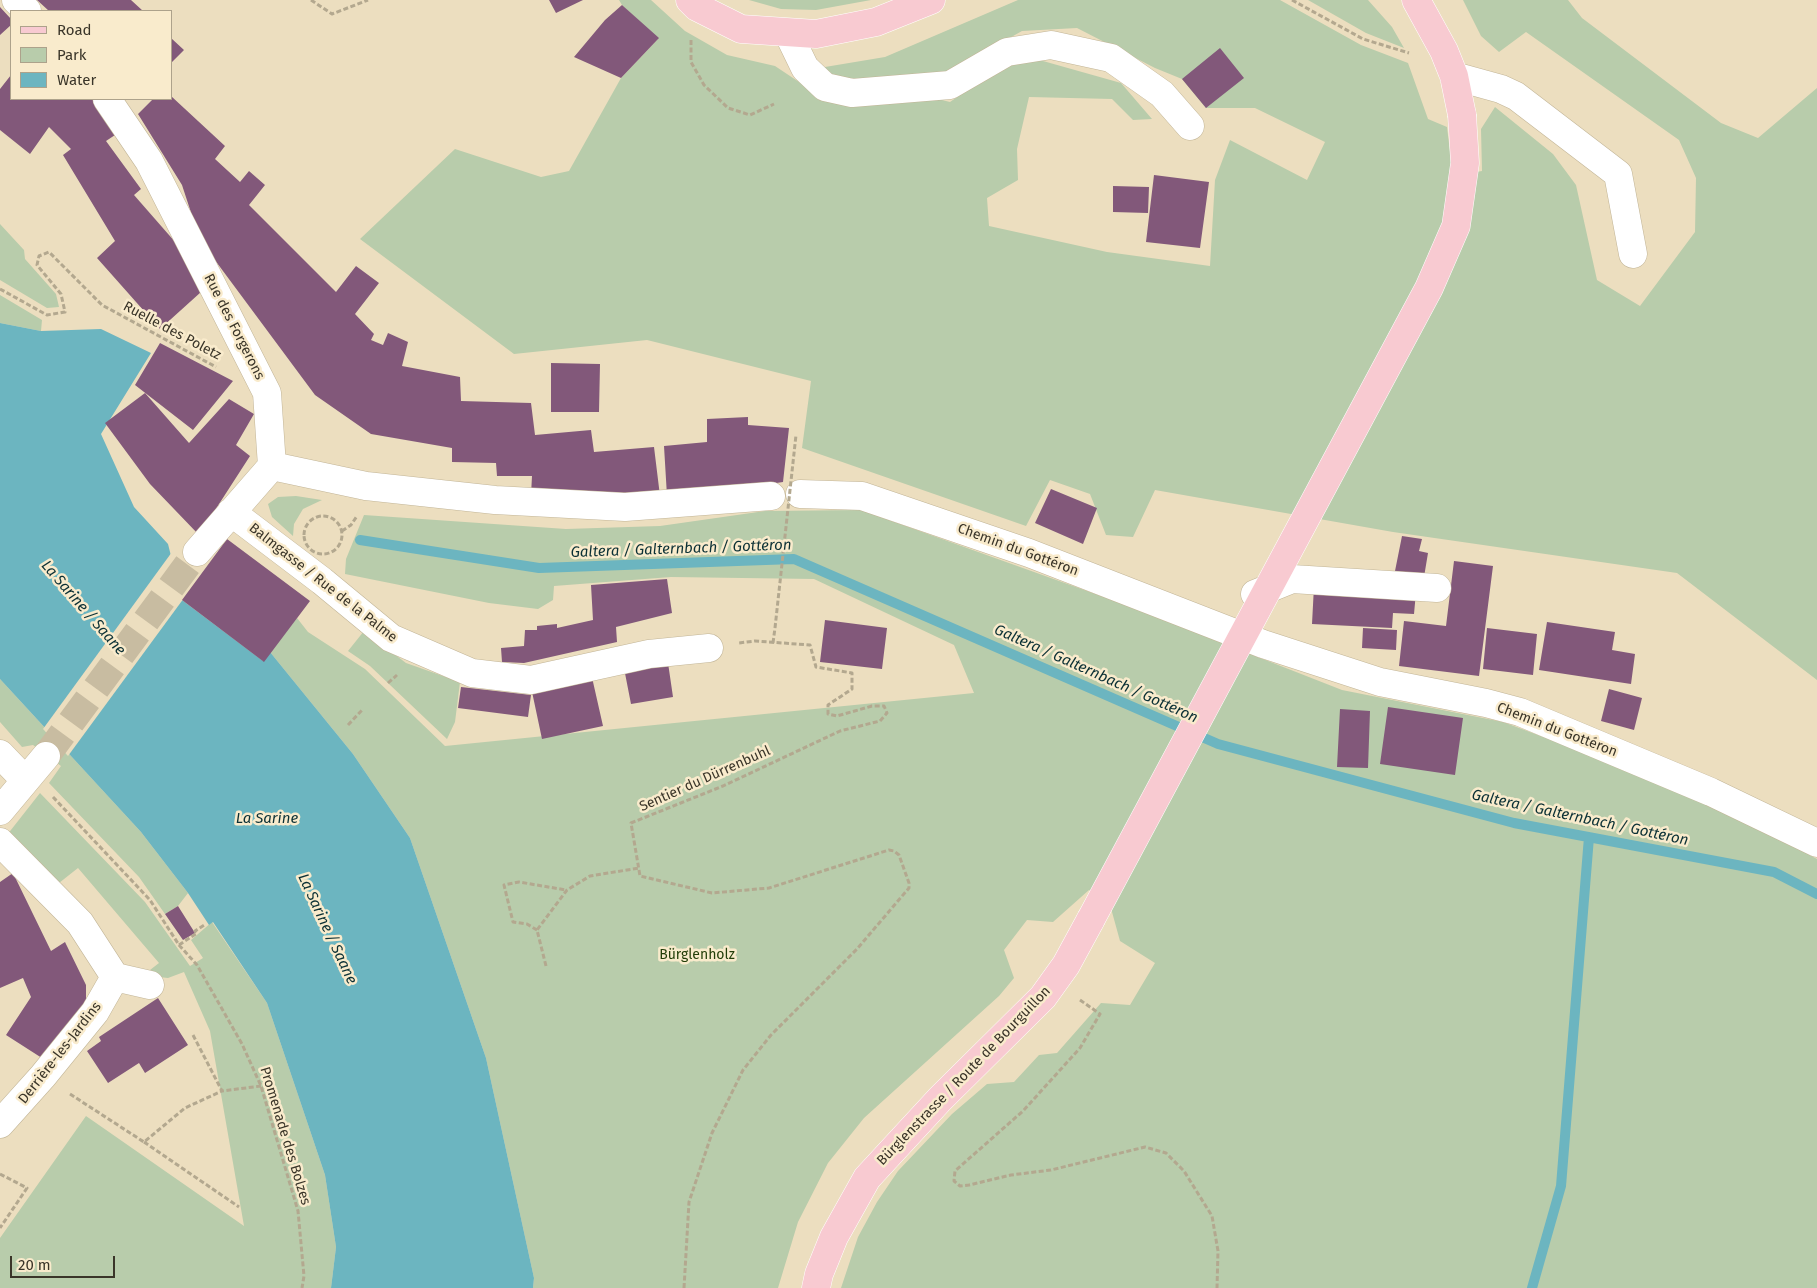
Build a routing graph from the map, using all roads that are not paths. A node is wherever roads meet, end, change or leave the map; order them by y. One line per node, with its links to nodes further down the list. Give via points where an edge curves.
1 (16, 0): 5 (street)
2 (690, 0): 6 (main road, via 697,7 741,29)
3 (931, 0): 6 (main road, via 876,22 816,34)
4 (1416, 0): 7 (main road, Bürglenstrasse / Route de Bourguillon)
5 (26, 10)
6 (788, 33): 9 (street, via 805,68 825,87 852,93 950,85 1006,52 1051,45 1111,58 1162,94)
7 (1454, 76): 10 (street, via 1516,96 1618,174); 28 (main road, Bürglenstrasse / Route de Bourguillon, bridge, via 1462,115 1464,163 1456,226 1429,288 1066,966 1043,997 940,1099 867,1178 834,1237)
8 (108, 100): 11 (street, Rue des Forgerons, via 149,162 267,393)
9 (1190, 126)
10 (1633, 254)
11 (272, 466): 13 (street, via 384,488 495,500 625,507); 14 (street)
12 (800, 494): 17 (street, Chemin du Gottéron, via 862,496 1028,553)
13 (771, 496)
14 (232, 512): 15 (street); 18 (street, Balmgasse / Rue de la Palme, via 391,638 472,673 531,680 649,654)
15 (197, 552)
16 (1437, 588): 17 (street, via 1292,579 1257,592)
17 (1230, 631): 24 (street, Chemin du Gottéron, via 1380,682 1486,702 1520,712 1711,792)
18 (709, 648)
19 (0, 754): 21 (street)
20 (46, 756): 21 (street)
21 (36, 785): 22 (street)
22 (3, 804)
23 (0, 842): 25 (street, via 80,924)
24 (1817, 842)
25 (115, 977): 26 (street); 27 (street, Derrière-les-Jardins, via 95,1012)
26 (150, 985)
27 (0, 1124)
28 (816, 1288)

